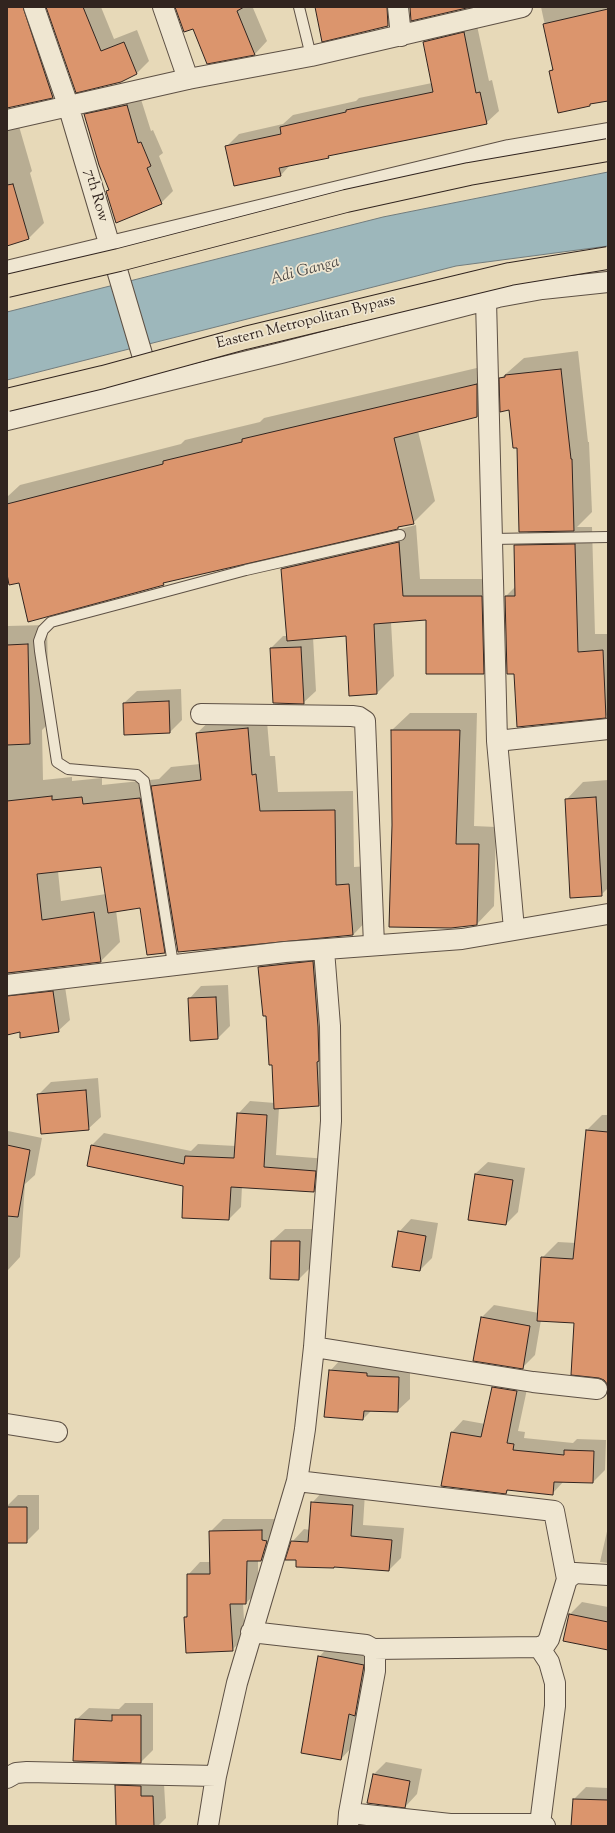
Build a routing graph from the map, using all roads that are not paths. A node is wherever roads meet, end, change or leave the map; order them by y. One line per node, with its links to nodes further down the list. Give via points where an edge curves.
1 (34, 7): 9 (street, 7th Row)
2 (163, 7): 8 (street)
3 (299, 7): 7 (lane)
4 (398, 7): 6 (street)
5 (522, 7): 6 (street)
6 (401, 36): 7 (street)
7 (311, 56): 8 (street)
8 (188, 78): 9 (street)
9 (68, 105): 10 (street); 13 (street, 7th Row)
10 (7, 120)
11 (608, 133): 13 (street, via 510,150)
12 (608, 150): 17 (main road, bridge, via 469,174 346,201 119,260)
13 (109, 246): 15 (street); 19 (street, 7th Row)
14 (608, 258): 20 (main road, Eastern Metropolitan Bypass, bridge, via 503,276 244,338 103,377)
15 (7, 272)
16 (608, 282): 18 (street, via 542,289)
17 (7, 286)
18 (486, 300): 19 (street); 24 (street)
19 (151, 386): 21 (street)
20 (7, 400)
21 (7, 420)
22 (400, 535): 32 (lane, via 246,570 51,622 43,630 39,641 40,651 57,762 68,769 137,775 144,781)
23 (608, 537): 24 (lane)
24 (492, 539): 27 (street)
25 (201, 714): 30 (street, via 352,716 365,721)
26 (608, 729): 27 (street)
27 (497, 741): 29 (street)
28 (608, 914): 29 (street)
29 (514, 929): 30 (street, via 462,939)
30 (374, 946): 31 (street)
31 (324, 950): 32 (street); 34 (street, via 330,1026 330,1121)
32 (173, 964): 33 (street)
33 (7, 985)
34 (314, 1347): 35 (street, via 533,1382); 38 (street)
35 (597, 1389)
36 (7, 1424): 37 (street)
37 (57, 1432)
38 (297, 1480): 40 (street, via 554,1510); 41 (street)
39 (608, 1575): 40 (street, via 575,1574)
40 (567, 1579): 42 (street, via 549,1639 545,1645)
41 (251, 1632): 43 (street, via 366,1645); 44 (street)
42 (539, 1647): 43 (street); 48 (street, via 549,1662 555,1683)
43 (372, 1649): 46 (street, via 376,1657 375,1670)
44 (216, 1776): 45 (street, via 27,1772 16,1773); 49 (street)
45 (7, 1778)
46 (349, 1820): 47 (street)
47 (450, 1825): 48 (street)
48 (543, 1825)
49 (208, 1826)

